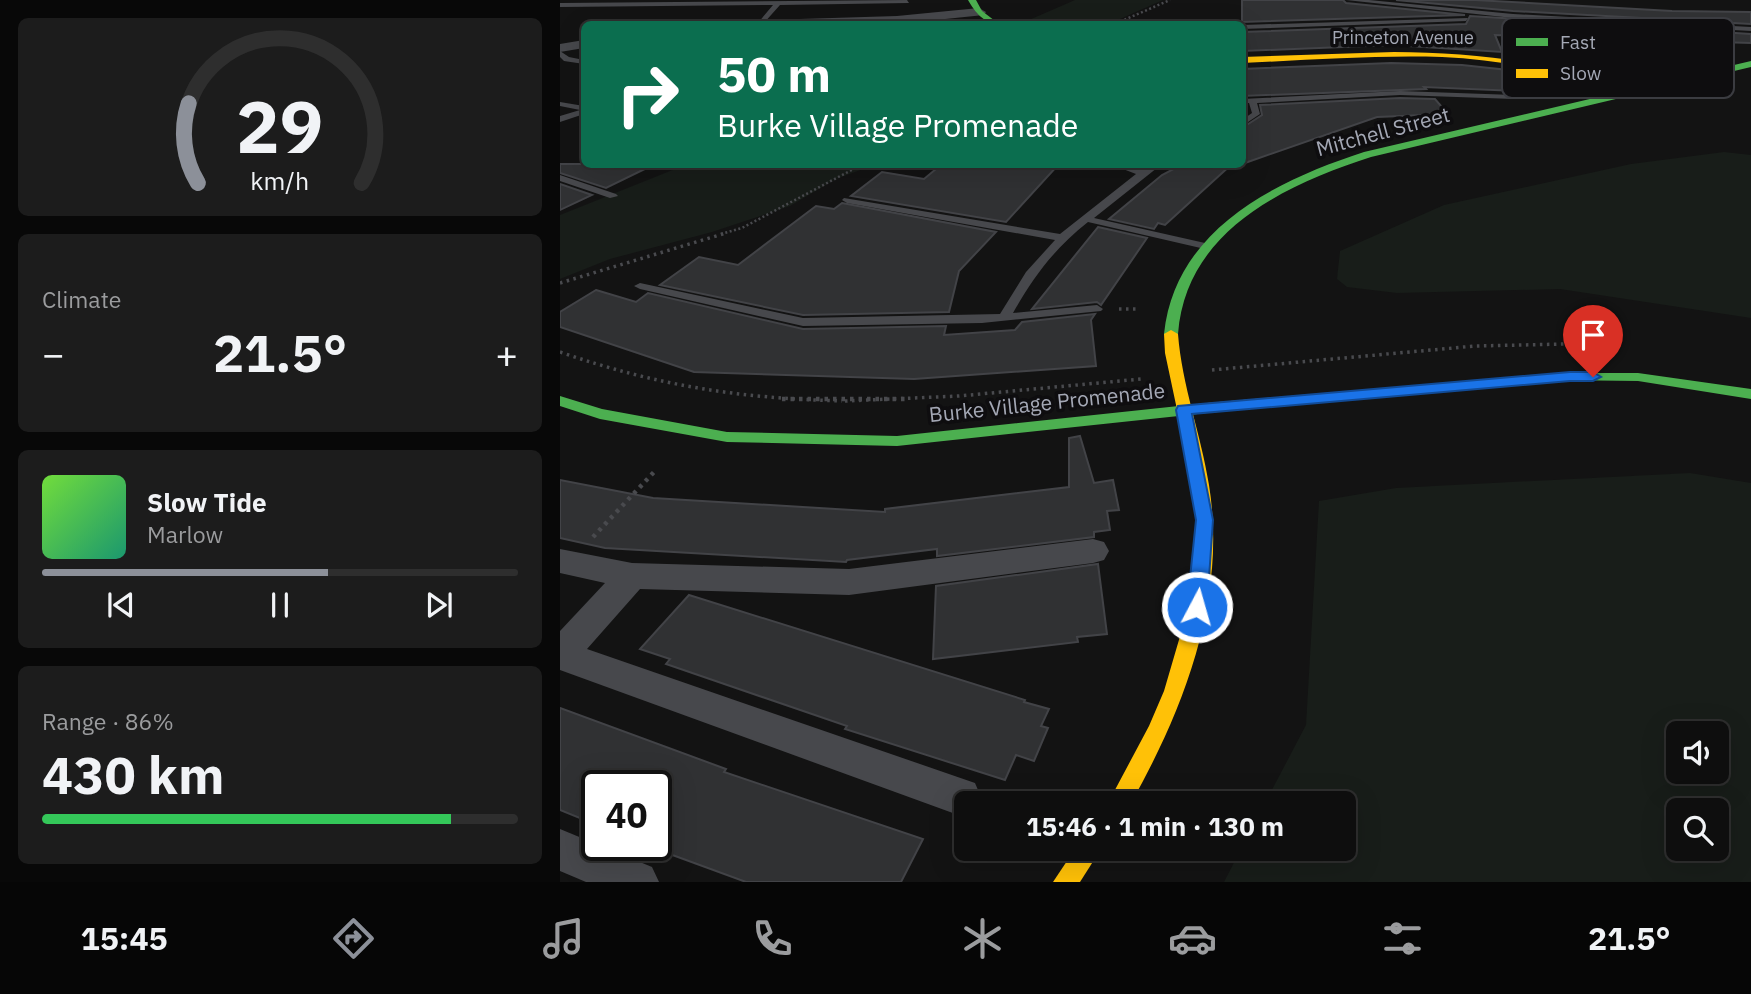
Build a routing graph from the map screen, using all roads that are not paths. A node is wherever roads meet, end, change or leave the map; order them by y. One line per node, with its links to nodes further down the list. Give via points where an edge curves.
1 (1349, 0): 9 (lane)
2 (1731, 0): 3 (street)
3 (1751, 0)
4 (907, 2): 6 (lane)
5 (633, 3): 6 (lane); 7 (lane)
6 (778, 3): 11 (lane)
7 (560, 5)
8 (975, 6): 12 (street); 13 (street)
9 (1513, 16): 10 (lane); 14 (lane)
10 (1550, 18)
11 (763, 21)
12 (864, 21)
13 (992, 21)
14 (1246, 27)
15 (581, 45): 16 (street)
16 (560, 50): 18 (lane, via 567,59)
17 (1246, 60): 19 (street, Princeton Avenue, via 1403,54)
18 (581, 61)
19 (1502, 61)
20 (1502, 97): 22 (lane, via 1408,93)
21 (1607, 98): 36 (street, Mitchell Street, via 1305,175 1258,201)
22 (1247, 101): 27 (lane, via 1256,114)
23 (560, 104): 24 (lane)
24 (581, 109)
25 (581, 111): 26 (lane)
26 (560, 118)
27 (1246, 121)
28 (1127, 168): 30 (lane)
29 (1151, 168): 30 (lane)
30 (1143, 173): 34 (lane)
31 (560, 178): 32 (lane)
32 (614, 196)
33 (847, 200): 35 (lane)
34 (1086, 219): 35 (lane); 36 (lane)
35 (1062, 238): 39 (lane, via 1030,274)
36 (1205, 246): 42 (street, Mitchell Street, via 1171,325)
37 (640, 286): 39 (lane, via 787,321)
38 (1097, 309): 39 (lane)
39 (1006, 316)
40 (1751, 394): 42 (street, Burke Village Promenade, via 1638,377 1570,376)
41 (560, 401): 42 (street, Burke Village Promenade, via 600,414 727,438 897,440)
42 (1184, 410): 46 (street, Mitchell Street, via 1205,520 1197,607 1170,698)
43 (1093, 551): 45 (street, via 849,582)
44 (560, 561): 45 (street)
45 (632, 576): 47 (street, via 560,655)
46 (1126, 791)
47 (954, 795)
48 (560, 850): 50 (street)
49 (1080, 861): 51 (street)
50 (637, 882)
51 (1065, 882)

